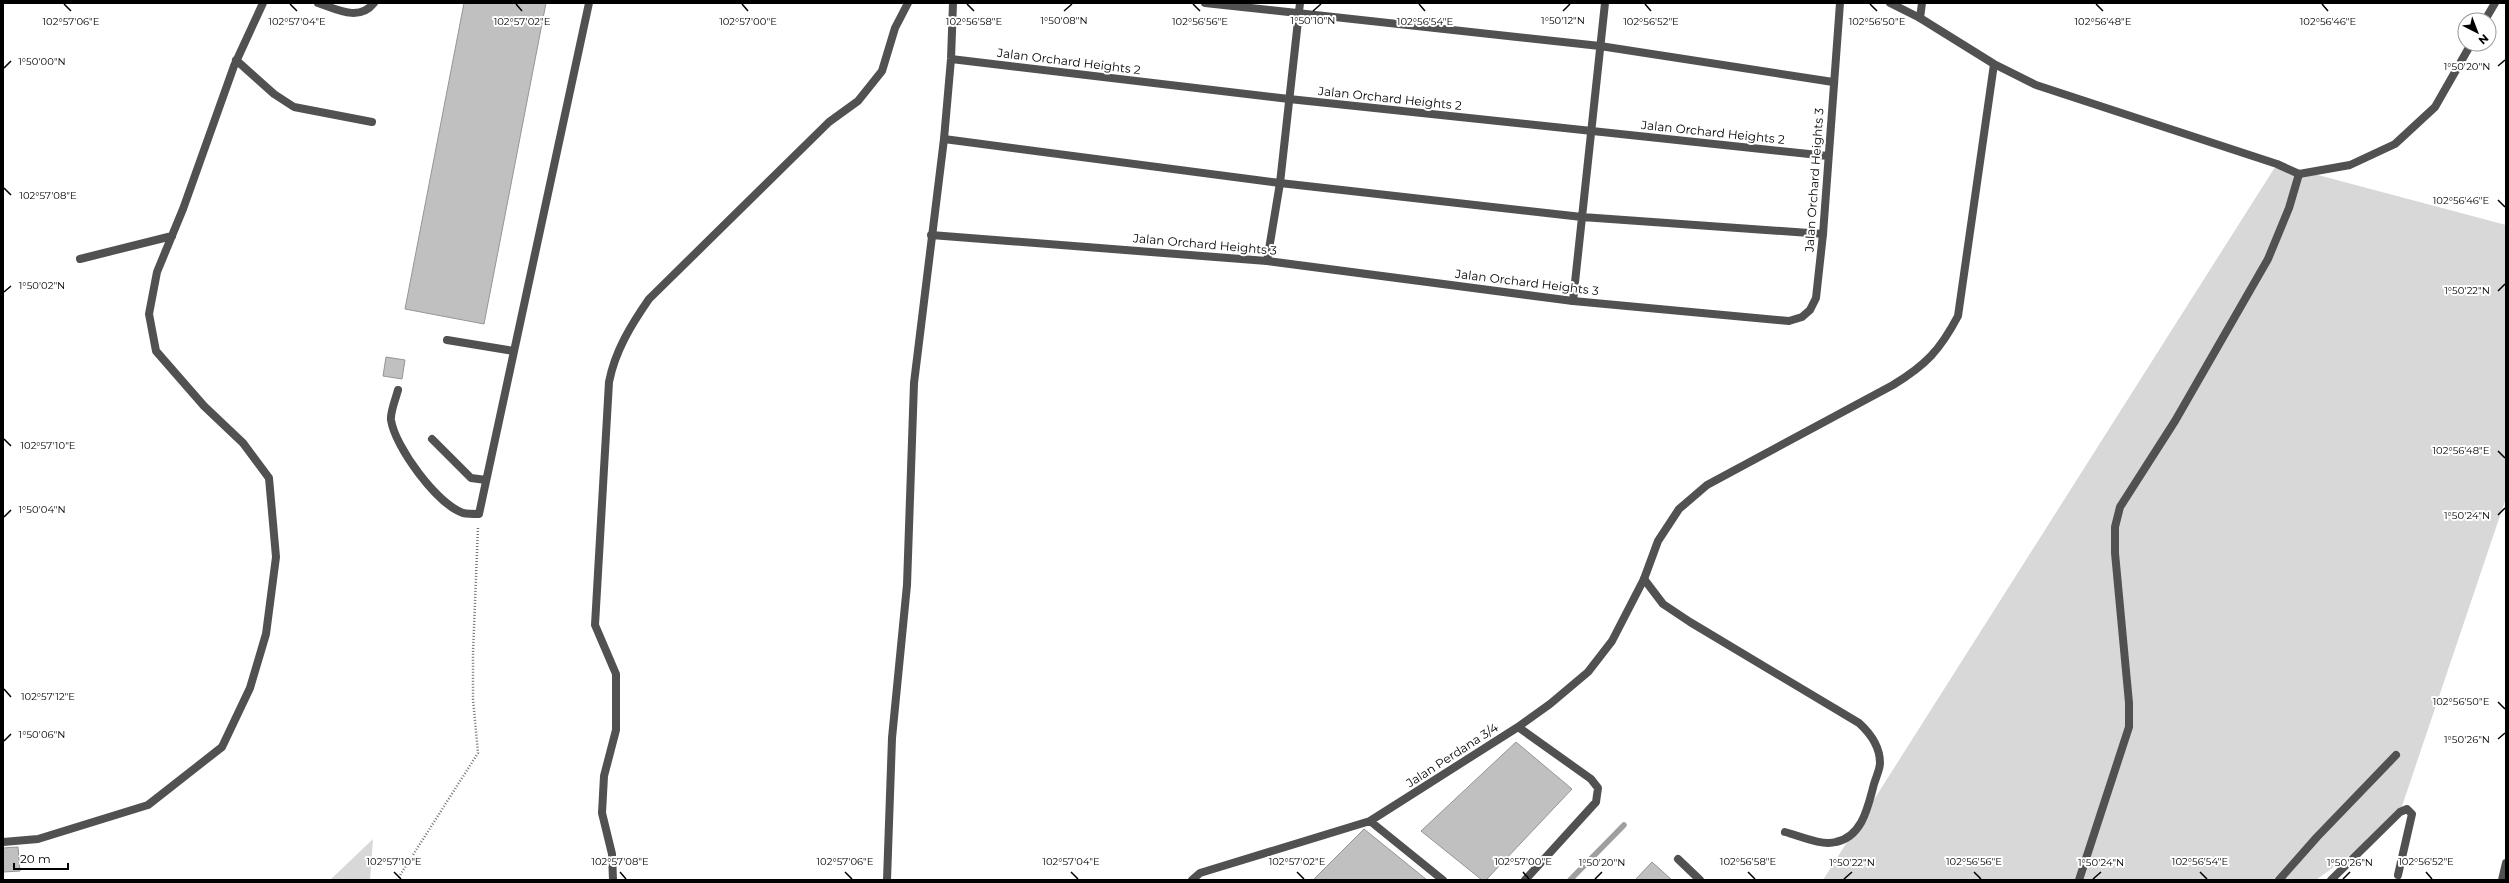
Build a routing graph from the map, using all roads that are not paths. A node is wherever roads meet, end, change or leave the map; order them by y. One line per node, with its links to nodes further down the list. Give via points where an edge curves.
1 (263, 3): 19 (street)
2 (318, 3): 3 (street, via 356,14 363,13)
3 (374, 3)
4 (589, 3): 38 (street)
5 (908, 3): 51 (street, via 895,28 882,71 858,101 829,122 649,299 628,331 613,363 609,382 595,625 616,674 616,730 604,776 602,813 612,854)
6 (953, 3): 20 (street)
7 (1205, 3): 14 (street)
8 (1300, 3): 14 (street)
9 (1605, 3): 17 (street)
10 (1840, 3): 22 (street, Jalan Orchard Heights 3)
11 (1890, 3): 16 (street)
12 (1922, 3): 16 (street)
13 (2495, 3): 15 (street)
14 (1299, 12): 17 (street); 23 (street)
15 (2490, 12)
16 (1920, 18): 21 (street)
17 (1600, 46): 22 (street); 25 (street)
18 (2466, 52): 28 (street, via 2435,107 2395,144 2350,165)
19 (236, 60): 24 (street, via 274,94 294,107); 33 (street)
20 (951, 60): 23 (street, Jalan Orchard Heights 2); 26 (street)
21 (1994, 64): 28 (street, via 2036,85 2277,164); 42 (street, Jalan Perdana 3/4, via 1958,316 1944,343 1918,369 1893,385 1706,485 1679,509 1662,534)
22 (1833, 82): 27 (street, Jalan Orchard Heights 3)
23 (1289, 99): 25 (street, Jalan Orchard Heights 2); 29 (street)
24 (372, 122)
25 (1591, 131): 27 (street, Jalan Orchard Heights 2); 30 (street)
26 (944, 139): 29 (street); 32 (street)
27 (1828, 156): 31 (street, Jalan Orchard Heights 3)
28 (2299, 174): 57 (street, via 2289,208 2268,259 2175,421 2120,507 2115,527 2115,553 2129,727)
29 (1280, 183): 30 (street); 35 (street)
30 (1582, 217): 31 (street); 36 (street)
31 (1823, 234): 36 (street, Jalan Orchard Heights 3, via 1816,298 1810,310 1802,317 1789,321)
32 (930, 235): 35 (street, Jalan Orchard Heights 3); 52 (street, via 914,383 907,585 892,738)
33 (172, 236): 34 (street); 47 (street, via 157,272 149,314 156,351 204,406 243,443 269,478 276,557 266,634 250,688 222,747 148,805 38,839)
34 (80, 259)
35 (1267, 261): 36 (street, Jalan Orchard Heights 3)
36 (1573, 301)
37 (447, 340): 38 (street)
38 (514, 351): 41 (street)
39 (398, 390): 41 (street, via 391,420 402,448 424,480 445,501 463,513 479,514)
40 (432, 439): 41 (street, via 471,478)
41 (486, 480)
42 (1644, 579): 43 (street, Jalan Perdana 3/4, via 1612,641 1588,672); 46 (street, via 1663,604 1859,722 1870,734 1880,763 1865,818 1847,838 1835,843)
43 (1518, 727): 45 (street, Jalan Perdana 3/4); 55 (street, via 1591,779 1598,788 1596,802)
44 (2396, 755): 58 (street, via 2317,836)
45 (1370, 821): 53 (street, Jalan Perdana 3/4, via 1200,873); 54 (street)
46 (1785, 832)
47 (3, 842)
48 (1678, 858): 56 (street)
49 (2506, 863): 60 (street)
50 (2398, 875): 59 (street, via 2412,814 2407,809 2400,812)
51 (613, 880)
52 (887, 880)
53 (1192, 880)
54 (1443, 880)
55 (1525, 880)
56 (1700, 880)
57 (2079, 880)
58 (2279, 880)
59 (2332, 880)
60 (2502, 880)

